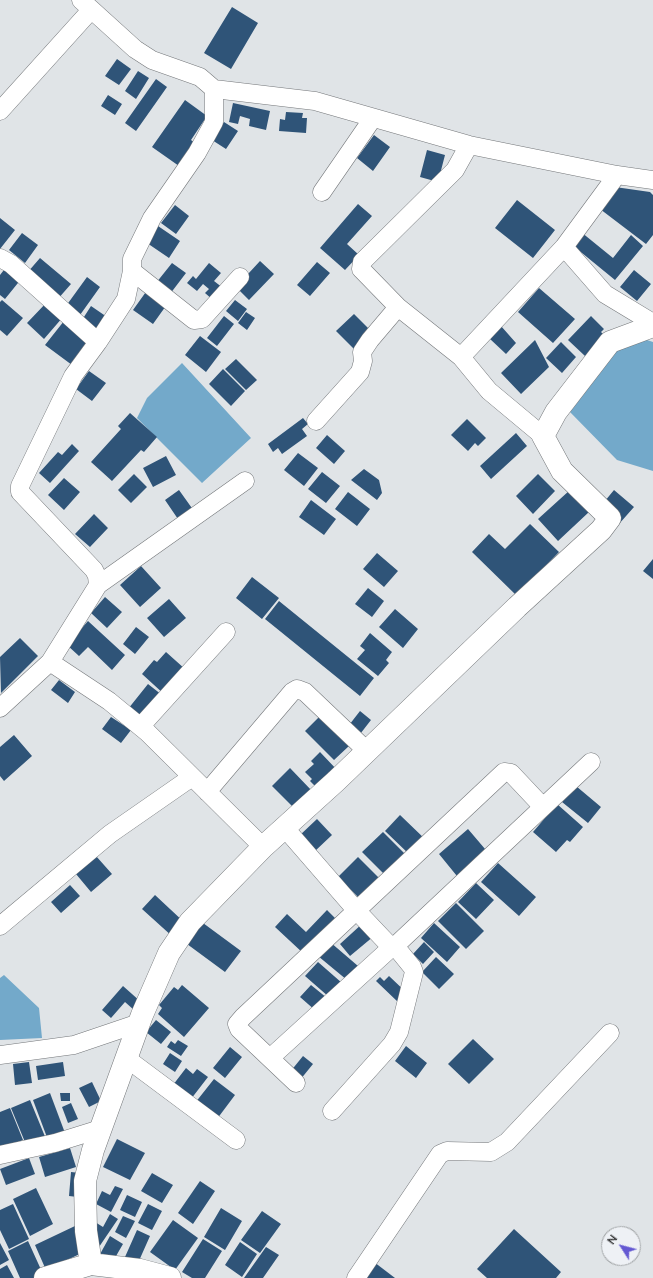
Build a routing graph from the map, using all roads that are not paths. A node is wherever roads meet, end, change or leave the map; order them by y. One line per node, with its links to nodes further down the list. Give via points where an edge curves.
1 (86, 5): 2 (street, via 135,50 152,60 200,77); 3 (street)
2 (214, 89): 4 (street, via 315,101); 11 (street, via 214,122 197,154 152,218 132,259)
3 (0, 111)
4 (373, 118): 5 (street); 8 (street)
5 (469, 145): 6 (street); 13 (street, via 455,170 362,262 361,268)
6 (617, 175): 7 (street); 9 (street)
7 (653, 180)
8 (322, 192)
9 (564, 247): 14 (street, via 605,294); 16 (street)
10 (0, 258): 15 (street, via 11,264)
11 (132, 271): 12 (street, via 194,320 202,319); 15 (street, via 126,299)
12 (240, 277)
13 (398, 307): 16 (street); 17 (street, via 362,352 360,372)
14 (653, 325): 18 (street, via 610,342 556,412)
15 (98, 342): 20 (street, via 73,376 20,489 24,498 94,570)
16 (461, 357): 18 (street, via 489,391)
17 (316, 421)
18 (543, 436): 25 (street, via 562,471 610,518 601,530)
19 (245, 481): 20 (street)
20 (98, 585): 22 (street)
21 (226, 632): 24 (street)
22 (50, 662): 23 (street); 24 (street, via 109,701)
23 (0, 708)
24 (141, 726): 27 (street)
25 (367, 751): 28 (street, via 305,692 297,689); 30 (street)
26 (591, 762): 29 (street)
27 (192, 777): 28 (street); 33 (street, via 110,834)
28 (207, 792): 31 (street)
29 (543, 807): 32 (street, via 512,773 504,772); 34 (street)
30 (284, 827): 31 (street); 32 (street)
31 (263, 847): 35 (street, via 190,922 169,953)
32 (356, 910): 34 (street, via 390,946); 39 (street, via 237,1024 239,1029)
33 (0, 926)
34 (394, 946): 39 (street); 41 (street, via 414,972 399,1032 392,1044)
35 (139, 1023): 37 (street, via 74,1046); 38 (street)
36 (610, 1033): 48 (street, via 498,1149 491,1152 447,1151 440,1154)
37 (0, 1055)
38 (126, 1058): 42 (street); 43 (street)
39 (270, 1058): 40 (street)
40 (296, 1082)
41 (332, 1111)
42 (100, 1129): 44 (street, via 55,1143); 45 (street, via 86,1181 86,1231)
43 (236, 1140)
44 (0, 1155)
45 (91, 1264): 46 (street); 47 (street, via 140,1270)
46 (45, 1278)
47 (170, 1278)
48 (356, 1278)

